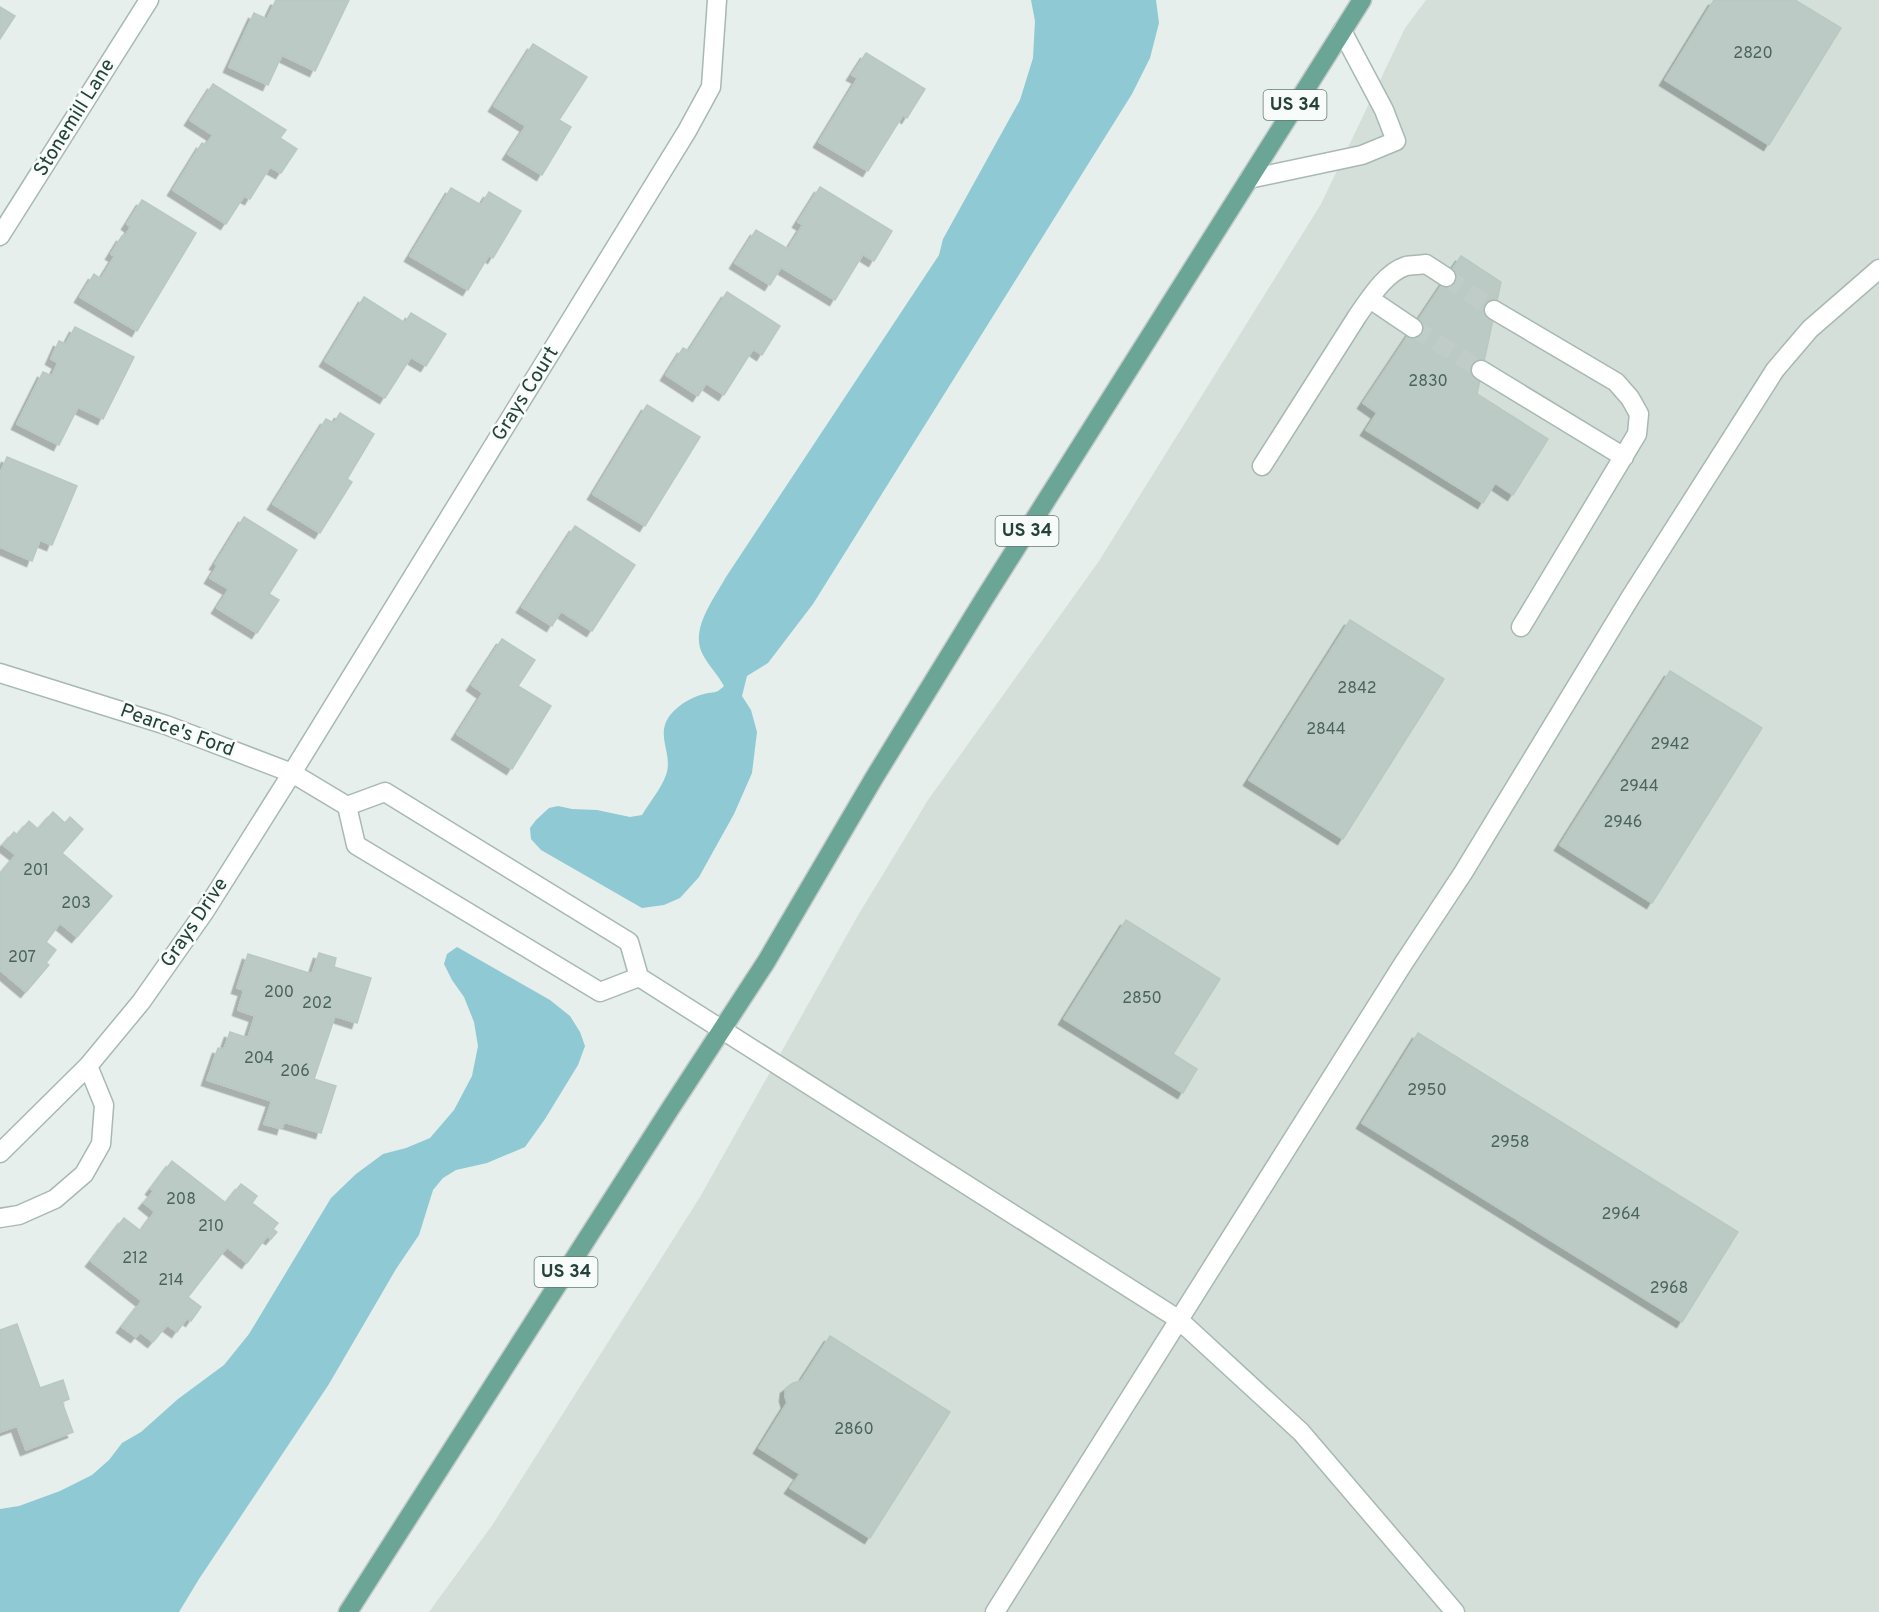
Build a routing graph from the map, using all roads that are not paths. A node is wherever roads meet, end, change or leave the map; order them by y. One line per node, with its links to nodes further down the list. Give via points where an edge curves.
1 (149, 0): 6 (street, Stonemill Lane)
2 (717, 0): 17 (street, Grays Court, via 711,87 692,123)
3 (1362, 0): 4 (main road, US 34)
4 (1342, 31): 5 (main road, US 34); 5 (street, via 1396,141 1362,154)
5 (1249, 179): 20 (main road, US 34, via 978,609 766,962)
6 (0, 237)
7 (1879, 269): 24 (street, via 1810,329 1775,370 1630,598 1463,873)
8 (1446, 278): 9 (street, via 1426,264 1405,267 1389,277)
9 (1370, 299): 11 (street); 14 (street)
10 (1494, 310): 13 (street, via 1616,382 1639,414 1637,434)
11 (1413, 328)
12 (1481, 370): 13 (street)
13 (1624, 457): 15 (street)
14 (1262, 466)
15 (1521, 627)
16 (0, 673): 17 (street, Pearce's Ford, via 166,725)
17 (292, 773): 18 (street, Pearce's Ford); 21 (street, Grays Drive, via 205,911 141,1002)
18 (347, 806): 19 (street, via 385,792 629,942); 19 (street, via 356,845 600,992)
19 (639, 977): 20 (street)
20 (722, 1028): 24 (street); 25 (main road, US 34)
21 (88, 1066): 22 (street, Grays Drive); 23 (street, via 104,1105 101,1144 84,1174 55,1199 19,1215)
22 (0, 1153)
23 (0, 1218)
24 (1178, 1319): 26 (street); 27 (street, via 1301,1432)
25 (348, 1612)
26 (995, 1612)
27 (1455, 1612)

